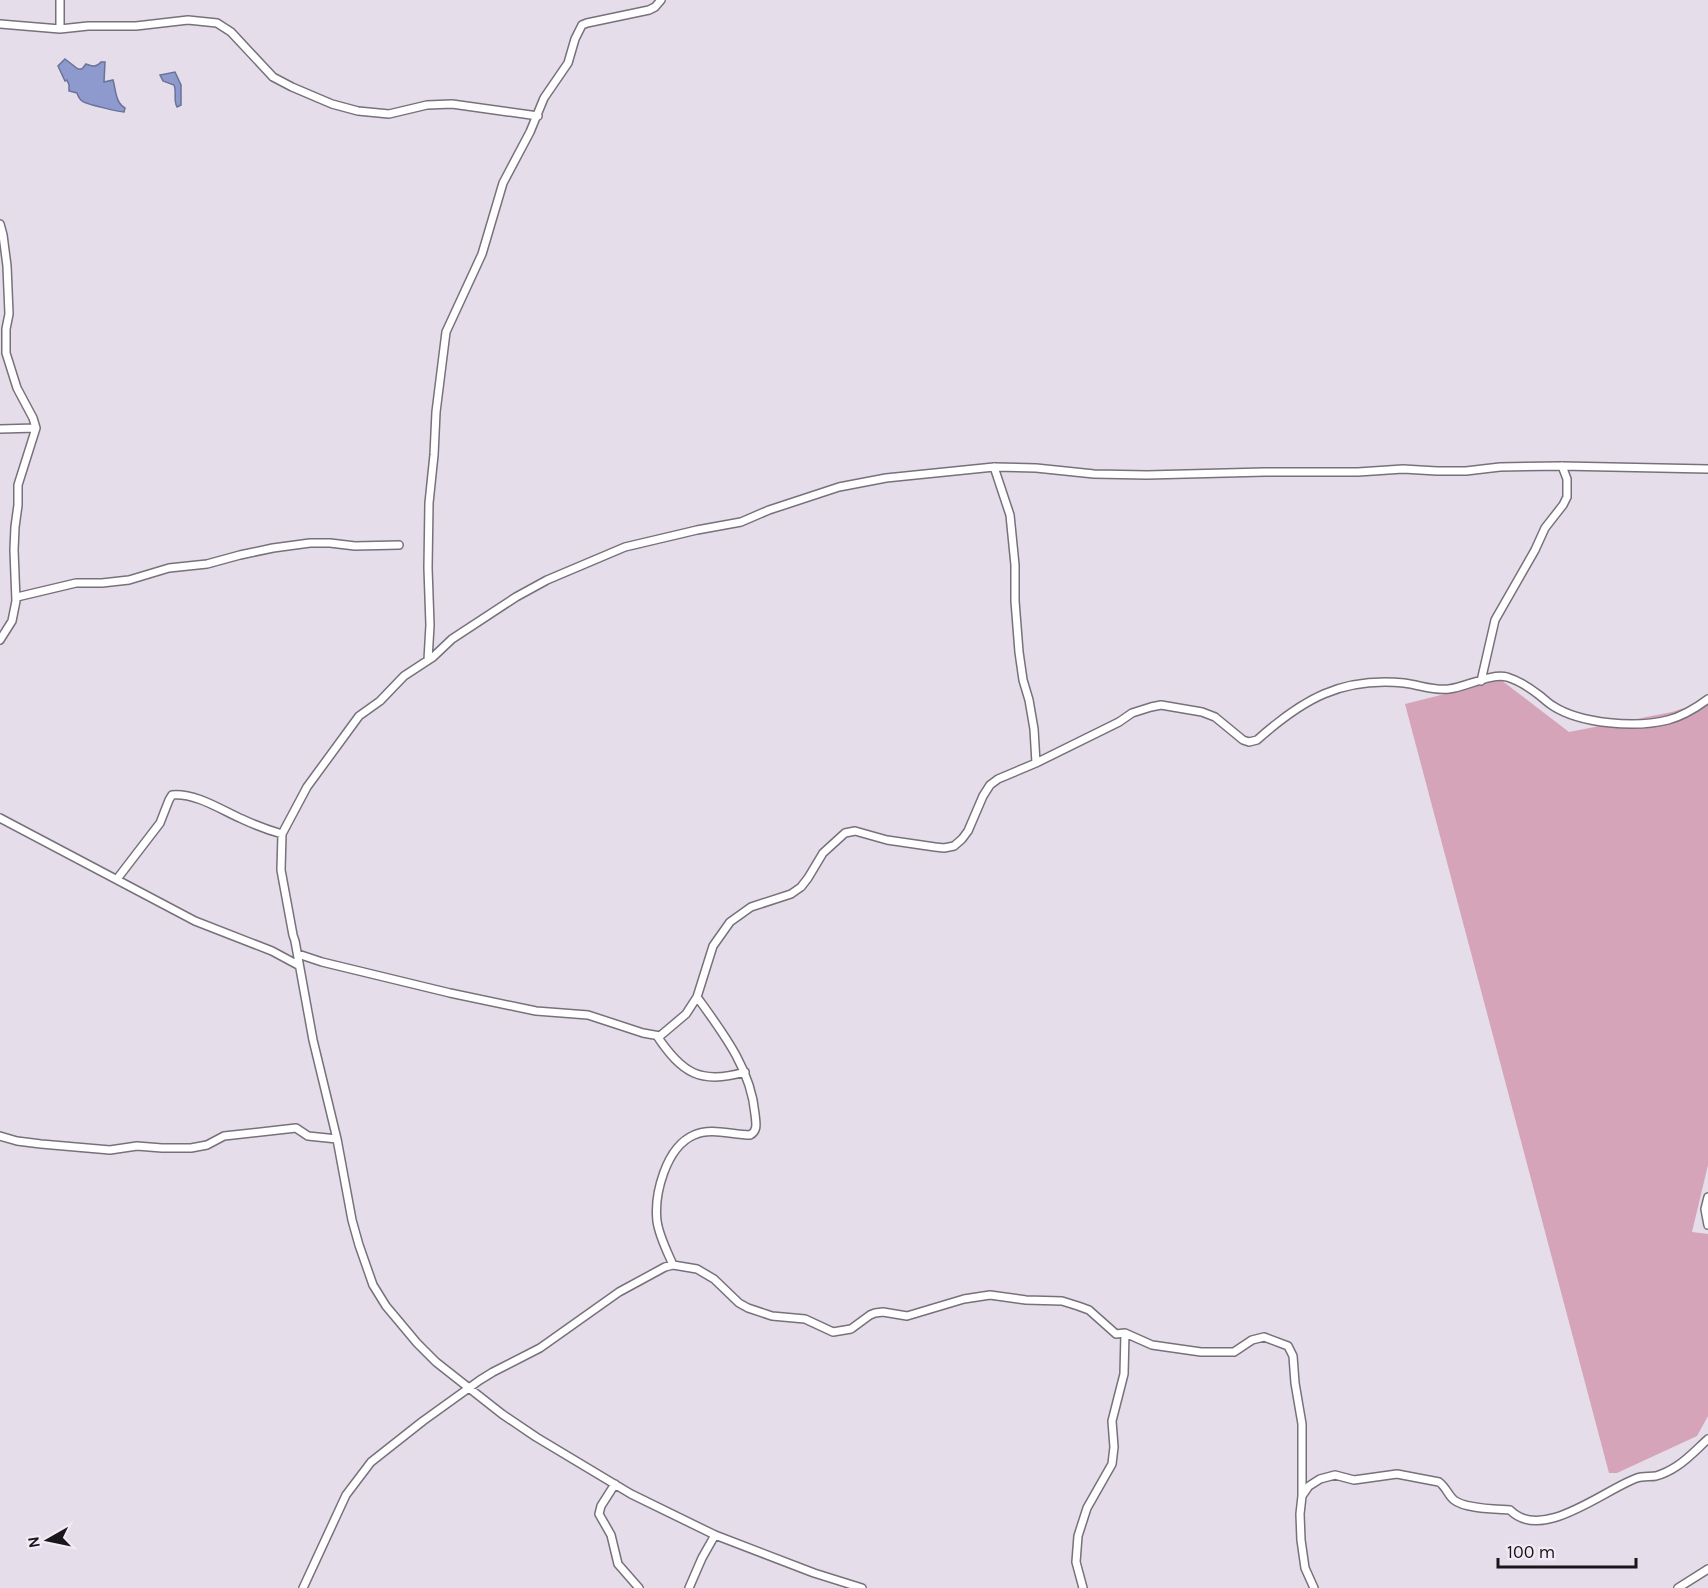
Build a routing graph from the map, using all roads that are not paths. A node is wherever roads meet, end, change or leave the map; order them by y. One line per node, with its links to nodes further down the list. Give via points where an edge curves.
1 (60, 0): 4 (street)
2 (661, 0): 5 (street, via 649,10 582,26 568,63 544,98)
3 (0, 24): 4 (street)
4 (60, 29): 5 (street, via 188,20 217,23 273,77 332,104 389,114 452,104)
5 (538, 116): 15 (street, via 503,183 482,254 446,332 429,503)
6 (0, 224): 7 (street, via 7,266 6,353)
7 (36, 428): 8 (street); 13 (street, via 18,485 14,559)
8 (0, 429)
9 (1562, 466): 10 (street, via 1147,475); 11 (street); 16 (street, via 1567,497 1545,528 1495,620)
10 (994, 467): 15 (street, via 839,487 741,522 625,547 516,597 452,639); 18 (street, via 1010,515 1019,652 1034,729)
11 (1708, 469)
12 (399, 545): 13 (street, via 310,543 273,548 207,564 169,568 129,580 76,583)
13 (17, 597): 14 (street, via 12,621)
14 (0, 640)
15 (428, 660): 20 (street, via 359,716 307,787)
16 (1481, 681): 17 (street, via 1496,677 1512,679 1575,716 1623,724 1671,719); 18 (street, via 1436,690 1405,683 1349,686 1298,706 1257,740 1249,742 1215,717 1161,705 1132,713)
17 (1708, 699)
18 (1036, 763): 24 (street, via 990,785 968,831 954,846 935,847 855,831 845,833 823,853 801,887 751,907 730,922 713,946)
19 (0, 818): 21 (street)
20 (282, 834): 21 (street, via 191,797 172,795 160,822); 22 (street, via 280,870)
21 (117, 879): 23 (street, via 195,921)
22 (298, 954): 23 (street); 25 (street, via 450,993 536,1011 588,1015)
23 (298, 965): 28 (street)
24 (697, 997): 25 (street, via 676,1024); 26 (street)
25 (657, 1036): 26 (street, via 680,1065 698,1075 722,1077)
26 (745, 1072): 31 (street, via 754,1108 754,1133 693,1135 680,1145 665,1171 656,1201 658,1224)
27 (0, 1136): 28 (street, via 114,1150 137,1146 201,1147 224,1136 296,1128 308,1137)
28 (337, 1139): 33 (street, via 353,1223 373,1285 417,1343)
29 (1708, 1197): 30 (street)
30 (1708, 1226)
31 (673, 1265): 32 (street, via 705,1272 748,1308 783,1318 805,1319 833,1332 851,1329 875,1313 907,1316 990,1295 1062,1301 1089,1310 1116,1334); 33 (street, via 619,1292 540,1348)
32 (1125, 1333): 36 (street, via 1152,1345 1201,1352 1234,1352 1264,1337 1288,1347 1293,1356 1302,1424); 43 (street, via 1124,1374 1112,1421 1113,1464 1087,1508 1077,1536 1076,1562)
33 (468, 1388): 35 (street, via 527,1431); 39 (street, via 370,1462 346,1496)
34 (1708, 1439): 36 (street, via 1671,1470 1637,1478 1550,1520 1524,1519 1510,1510 1482,1509 1455,1501 1439,1482 1397,1474 1354,1480 1335,1475 1309,1486)
35 (615, 1484): 37 (street); 40 (street, via 599,1516 609,1529 618,1564)
36 (1302, 1496): 44 (street, via 1301,1540 1305,1568)
37 (715, 1535): 41 (street); 42 (street)
38 (1708, 1569): 45 (street)
39 (303, 1588)
40 (639, 1588)
41 (689, 1588)
42 (862, 1588)
43 (1083, 1588)
44 (1314, 1588)
45 (1678, 1588)

